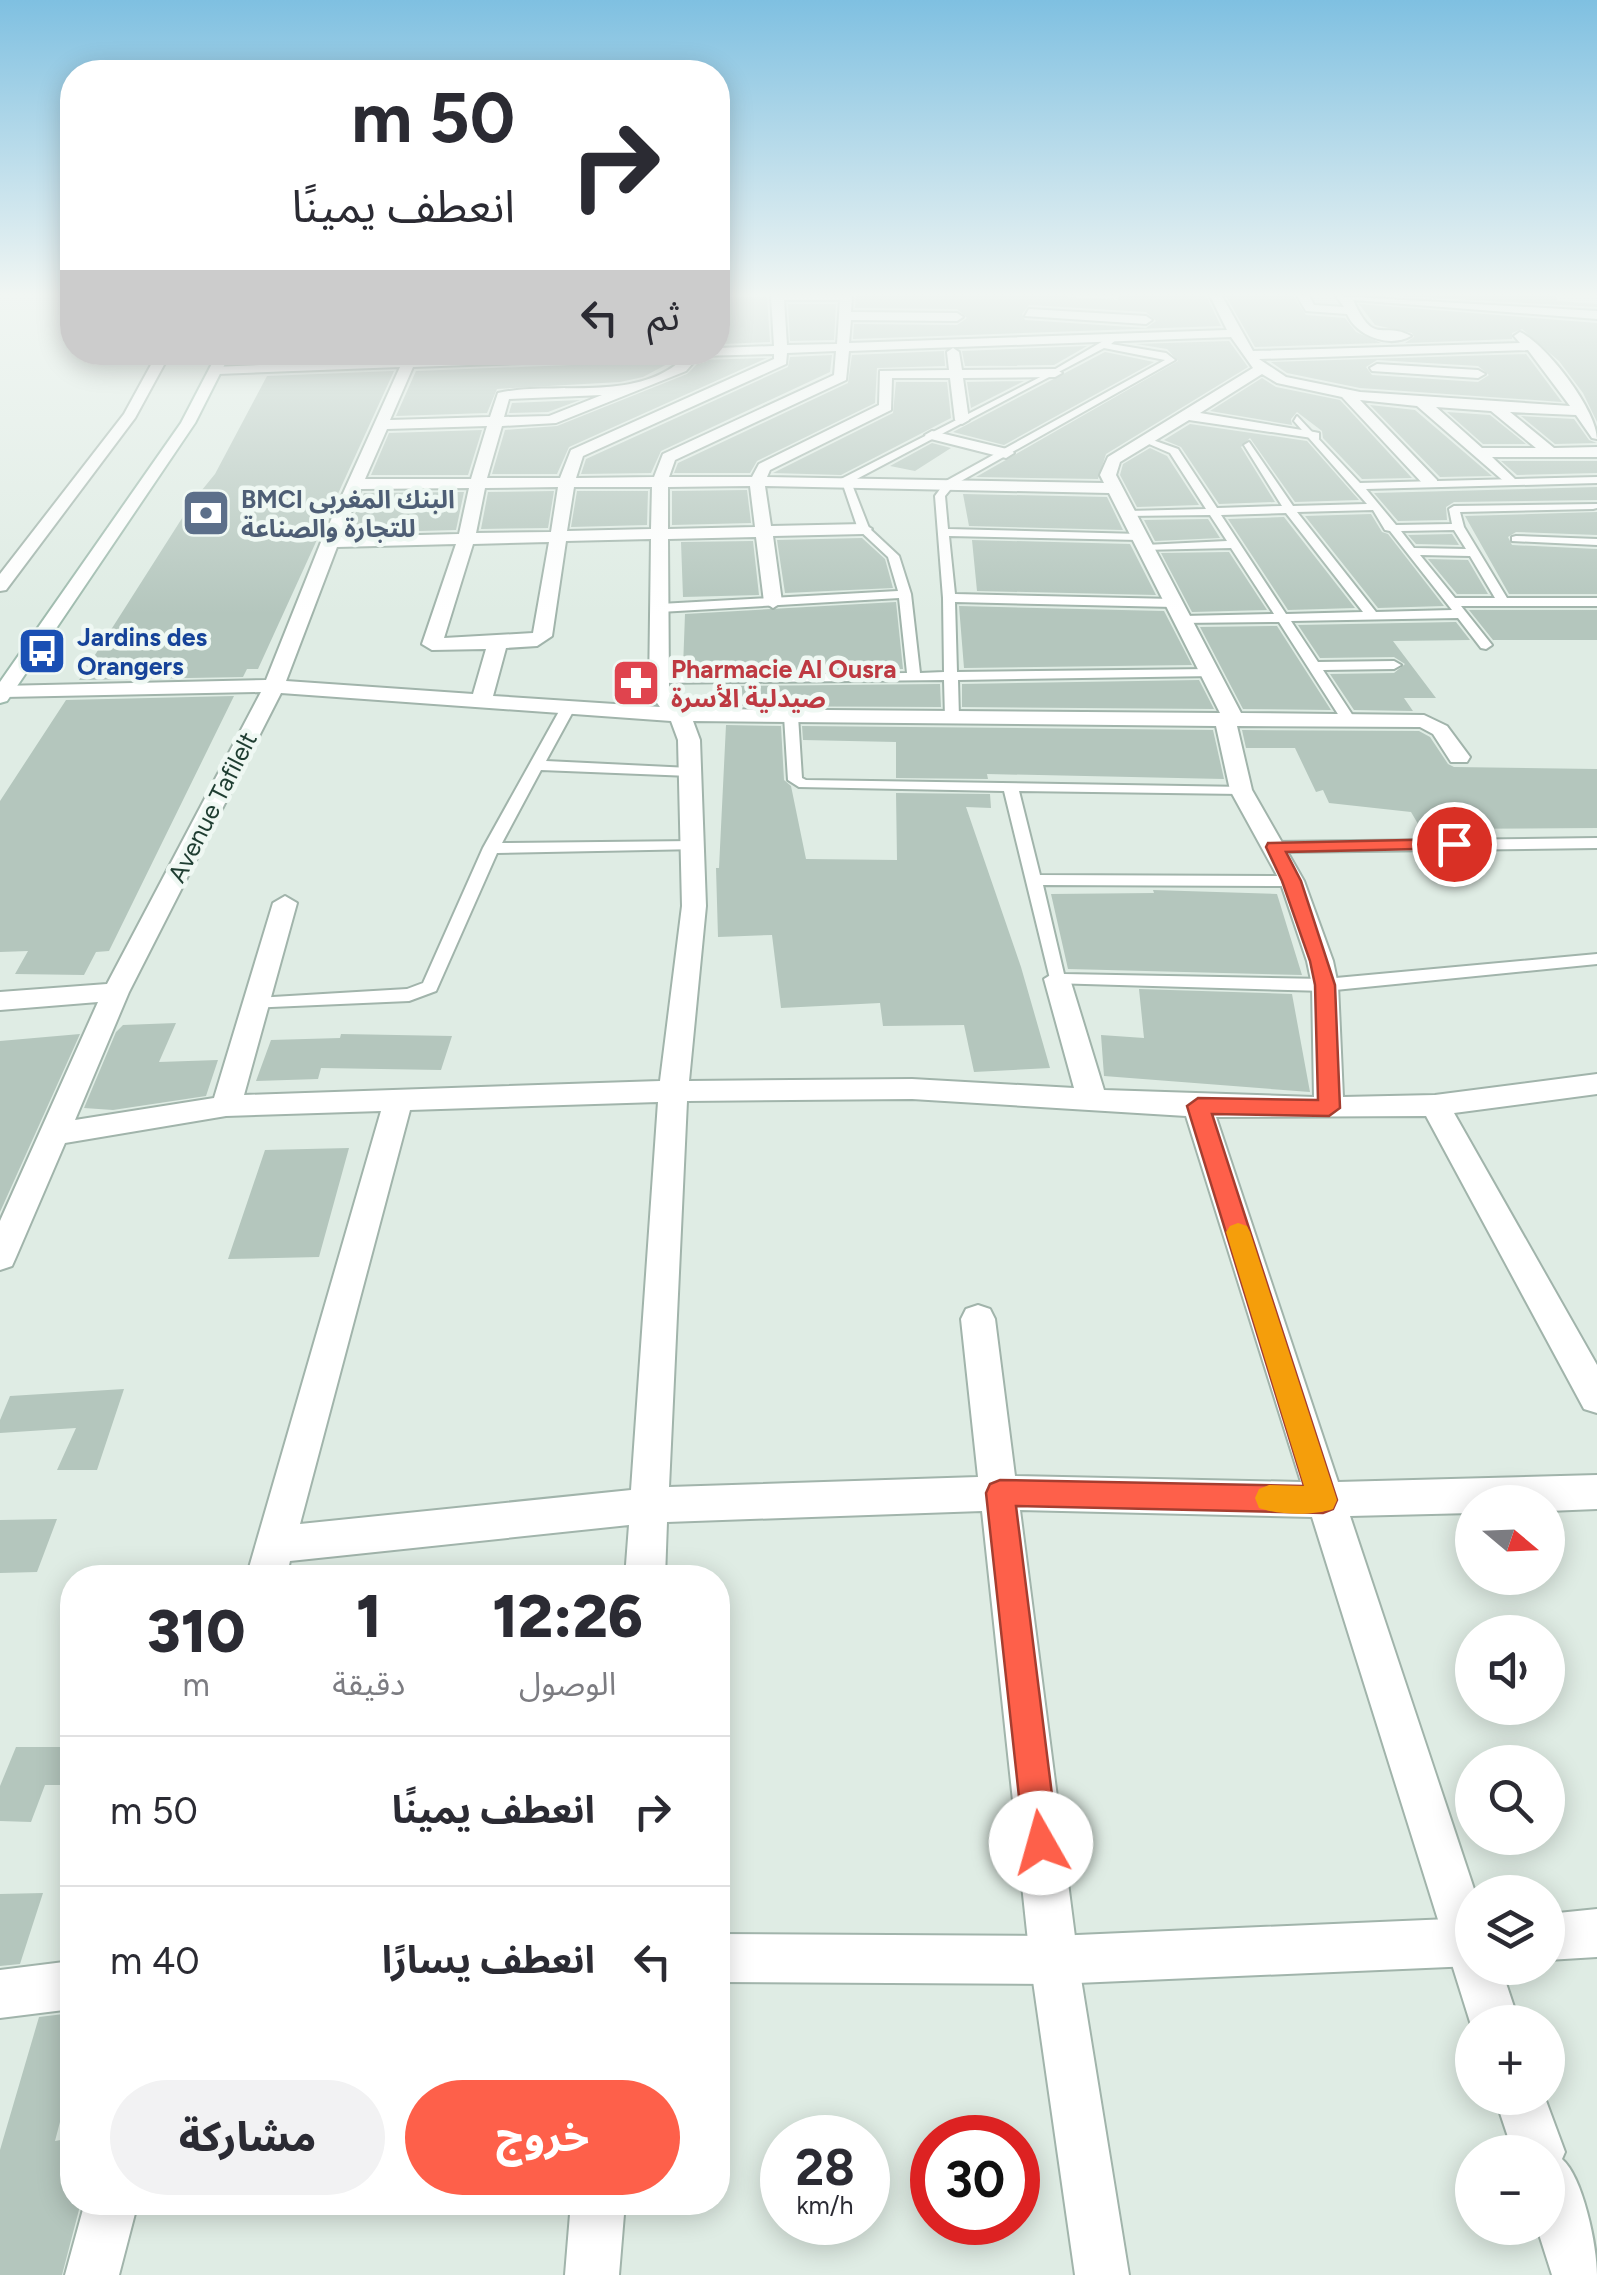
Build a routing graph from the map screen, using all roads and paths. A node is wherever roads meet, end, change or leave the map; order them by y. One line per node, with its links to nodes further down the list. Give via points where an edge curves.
1 (137, 402): 71 (street)
2 (200, 402): 92 (street)
3 (392, 402): 25 (street, Avenue Tafilelt)
4 (502, 402): 24 (street)
5 (595, 402): 24 (street, via 551,420)
6 (690, 402): 41 (street, via 581,448)
7 (787, 402): 42 (street, via 668,457)
8 (886, 402): 43 (street, via 764,467)
9 (959, 402): 23 (street)
10 (997, 402): 23 (lane)
11 (1096, 402): 33 (lane)
12 (1203, 402): 21 (street)
13 (1356, 402): 46 (street)
14 (1422, 402): 34 (street)
15 (1457, 402): 19 (street)
16 (1489, 402): 19 (street)
17 (1572, 402): 20 (street)
18 (1597, 404): 20 (street)
19 (1492, 405): 20 (street); 31 (street)
20 (1575, 407): 27 (street)
21 (1186, 415): 28 (street); 29 (street)
22 (1298, 419): 28 (lane)
23 (962, 420): 26 (lane)
24 (497, 423): 25 (street); 40 (street)
25 (382, 425): 45 (street, Avenue Tafilelt)
26 (932, 435): 33 (street); 38 (lane)
27 (1597, 435)
28 (1314, 436): 47 (lane)
29 (1147, 441): 48 (street, via 1108,467); 54 (lane, via 1171,448)
30 (1248, 444): 53 (lane)
31 (1550, 452): 32 (street); 34 (street)
32 (1597, 452)
33 (1006, 453): 44 (lane)
34 (1478, 453): 35 (street)
35 (1507, 480): 36 (lane); 39 (lane)
36 (1540, 480): 37 (lane); 50 (lane)
37 (1597, 480)
38 (845, 481): 43 (street); 44 (street); 58 (lane)
39 (1460, 481): 46 (lane); 49 (lane)
40 (478, 482): 41 (street); 45 (street); 64 (street)
41 (566, 482): 42 (street); 62 (street)
42 (660, 482): 43 (street); 61 (street)
43 (756, 482): 59 (street)
44 (950, 483): 48 (street); 60 (lane, via 940,496)
45 (358, 484): 65 (street, Avenue Tafilelt)
46 (1432, 484): 47 (lane)
47 (1356, 486): 52 (lane)
48 (1115, 488): 55 (street)
49 (1483, 506): 50 (lane); 56 (lane, via 1454,509)
50 (1559, 506): 51 (lane)
51 (1593, 506)
52 (1376, 507): 53 (lane); 57 (lane)
53 (1289, 509): 54 (lane); 80 (lane)
54 (1210, 511): 55 (lane); 68 (lane)
55 (1129, 514): 66 (street)
56 (1458, 527): 57 (lane); 70 (lane)
57 (1389, 528): 69 (lane)
58 (864, 529): 59 (street); 72 (lane, via 893,556)
59 (760, 532): 61 (street); 74 (street)
60 (944, 532): 66 (lane); 73 (lane)
61 (660, 536): 62 (street); 78 (street)
62 (558, 538): 64 (street); 83 (street, via 544,633 530,642)
63 (1516, 539): 67 (lane)
64 (466, 540): 65 (street); 83 (street, via 431,642)
65 (330, 542): 91 (street, Avenue Tafilelt)
66 (1143, 542): 68 (lane); 77 (street)
67 (1597, 542)
68 (1233, 544): 81 (lane)
69 (1410, 551): 70 (lane); 79 (lane)
70 (1474, 553): 75 (lane)
71 (0, 586)
72 (905, 594): 74 (lane); 88 (lane)
73 (949, 598): 77 (lane); 89 (lane)
74 (773, 602): 78 (lane)
75 (1502, 602): 76 (lane); 79 (lane)
76 (1597, 602)
77 (1174, 603): 82 (street)
78 (660, 608): 90 (street)
79 (1454, 608): 80 (lane); 84 (lane)
80 (1372, 615): 81 (lane)
81 (1280, 617): 82 (lane); 86 (lane)
82 (1182, 620): 87 (street)
83 (496, 644): 93 (street)
84 (1486, 645)
85 (1394, 665): 86 (lane)
86 (1314, 666): 99 (lane)
87 (1210, 673): 89 (lane); 98 (street)
88 (914, 674): 89 (lane); 90 (lane)
89 (948, 674): 97 (lane)
90 (659, 680): 95 (street, via 663,701)
91 (274, 686): 92 (street); 93 (street); 115 (street, Avenue Tafilelt)
92 (4, 688)
93 (482, 699): 94 (street)
94 (569, 706): 95 (street); 101 (lane)
95 (679, 715): 96 (street); 102 (street)
96 (790, 716): 97 (street); 103 (lane, via 790,754 799,783)
97 (952, 718): 98 (street)
98 (1229, 721): 99 (street); 104 (street)
99 (1350, 722): 100 (street, via 1424,721)
100 (1460, 757)
101 (536, 765): 102 (lane); 108 (lane)
102 (690, 772): 106 (street)
103 (1010, 788): 104 (lane); 109 (lane)
104 (1241, 790): 107 (street)
105 (1597, 842): 107 (lane)
106 (694, 846): 108 (lane); 119 (street, via 694,906)
107 (1275, 847): 110 (street)
108 (492, 848): 117 (lane, via 436,977 422,992)
109 (1036, 880): 110 (lane); 113 (lane)
110 (1292, 881): 114 (street)
111 (285, 902): 117 (street)
112 (1597, 959): 114 (lane)
113 (1058, 979): 114 (lane); 120 (street)
114 (1325, 985): 125 (street)
115 (116, 992): 116 (street); 126 (street, Avenue Tafilelt)
116 (0, 1001)
117 (256, 1004): 123 (street)
118 (1597, 1084): 122 (street)
119 (673, 1091): 120 (street, via 912,1089); 121 (street); 133 (street)
120 (1092, 1100): 124 (street)
121 (398, 1102): 123 (street); 134 (street)
122 (1435, 1105): 125 (street); 129 (street)
123 (226, 1106): 126 (street)
124 (1198, 1106): 125 (street); 132 (street)
125 (1329, 1108)
126 (57, 1134): 127 (street, Avenue Tafilelt)
127 (0, 1257)
128 (978, 1319): 131 (street)
129 (1597, 1398)
130 (1597, 1492): 132 (street)
131 (1000, 1493): 132 (street); 133 (street); 141 (street)
132 (1323, 1500): 136 (street)
133 (650, 1505): 134 (street); 135 (street)
134 (270, 1561)
135 (645, 1565)
136 (1455, 1898)
137 (1597, 1933): 138 (street)
138 (1565, 1936)
139 (1455, 1952): 141 (street)
140 (730, 1958): 141 (street)
141 (1054, 1960): 149 (street)
142 (60, 1986): 143 (street)
143 (0, 1994)
144 (108, 2215): 147 (street)
145 (597, 2215): 148 (street)
146 (1565, 2232): 150 (street)
147 (92, 2275)
148 (592, 2275)
149 (1102, 2275)
150 (1579, 2275)

